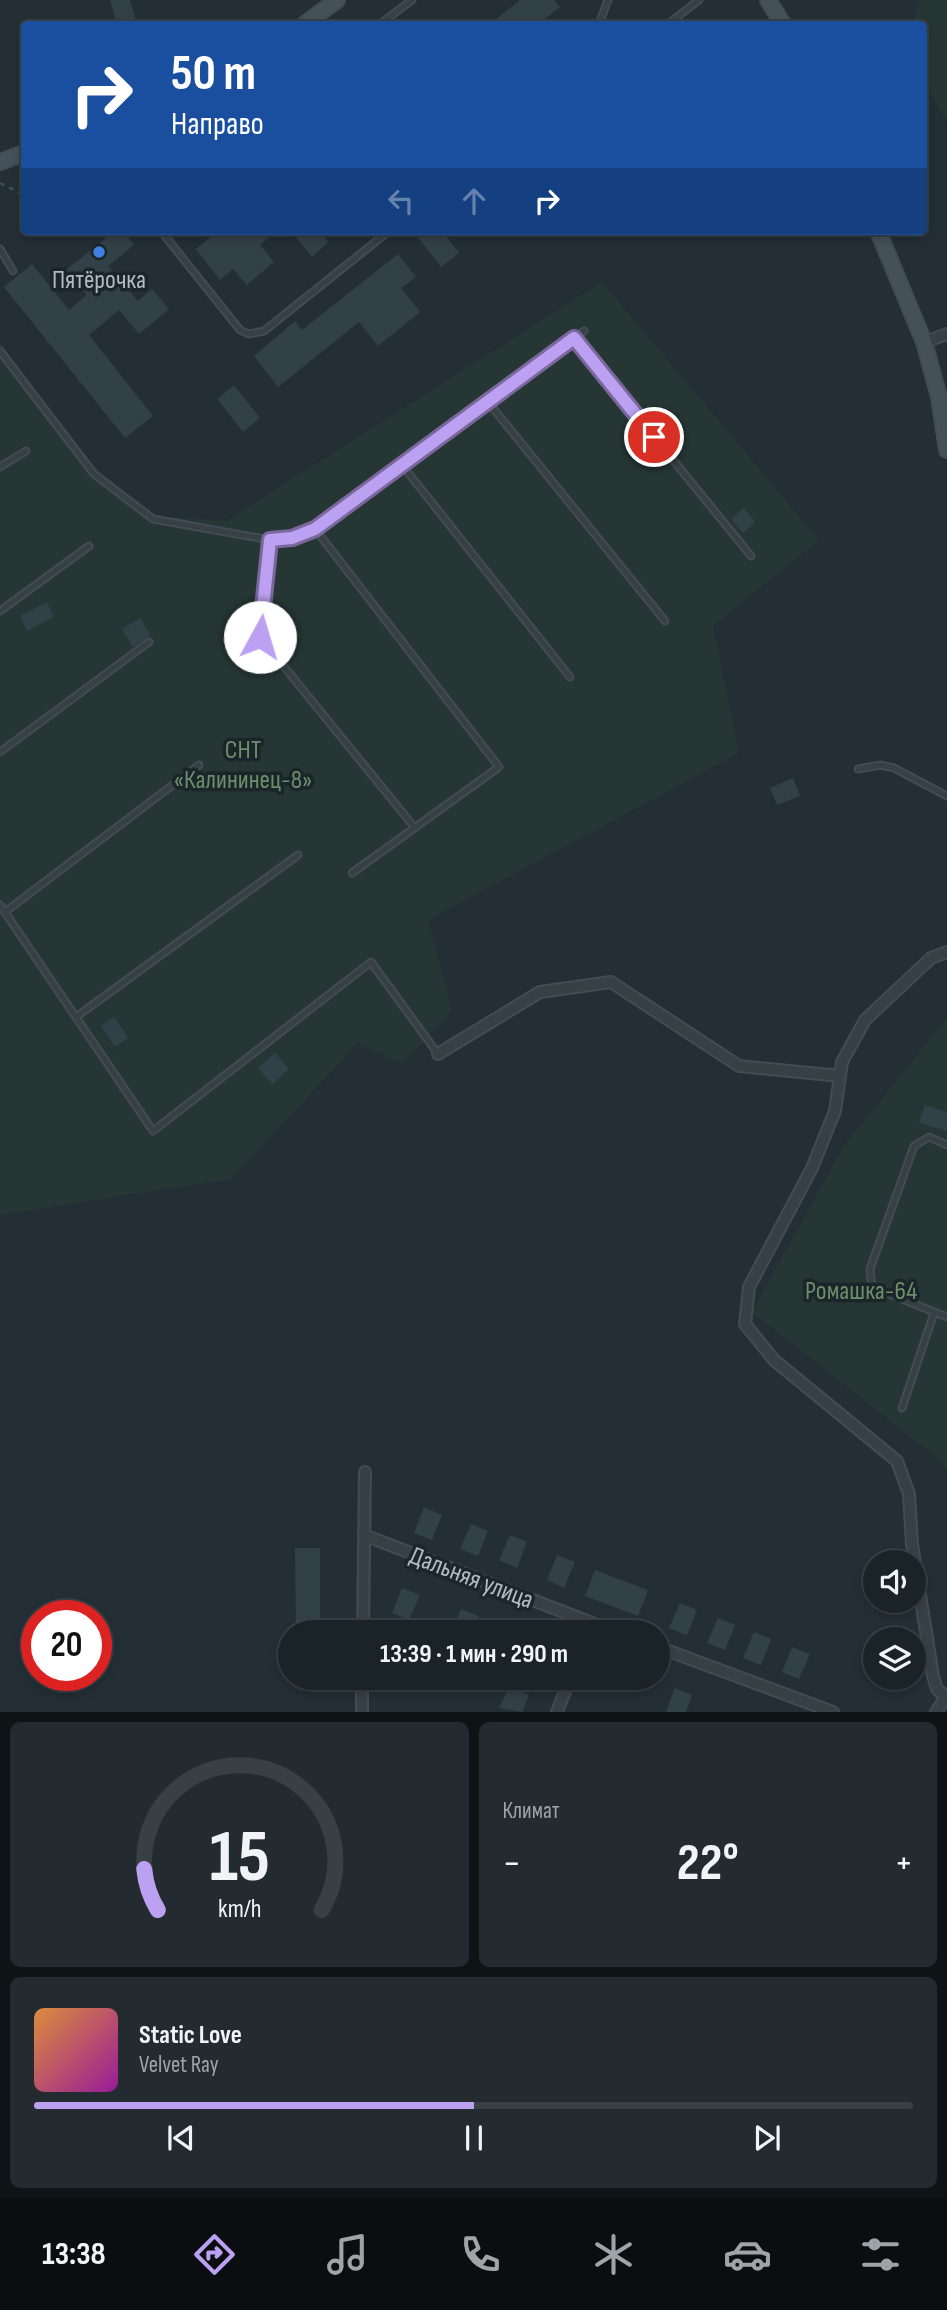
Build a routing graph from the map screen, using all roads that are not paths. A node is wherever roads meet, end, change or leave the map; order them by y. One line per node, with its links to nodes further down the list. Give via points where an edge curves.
1 (337, 0): 6 (main road)
2 (412, 0): 7 (lane)
3 (608, 0): 8 (lane)
4 (699, 0): 9 (lane)
5 (768, 0): 10 (main road)
6 (309, 21)
7 (384, 21)
8 (600, 21)
9 (672, 21)
10 (781, 21)
11 (21, 154): 12 (main road)
12 (0, 162)
13 (164, 235): 14 (lane, via 240,330 248,334 264,331)
14 (384, 235)
15 (880, 235): 21 (main road)
16 (0, 249): 17 (lane)
17 (13, 271)
18 (584, 331): 20 (lane)
19 (947, 334): 21 (street)
20 (574, 338): 23 (lane); 31 (lane)
21 (924, 342): 24 (main road)
22 (0, 351): 29 (lane, via 94,474 153,519)
23 (488, 402): 26 (lane); 33 (lane)
24 (947, 450)
25 (26, 451): 27 (lane)
26 (402, 465): 28 (lane); 35 (lane)
27 (0, 467)
28 (315, 529): 29 (lane); 40 (lane, via 499,767)
29 (270, 540): 40 (lane, via 260,637)
30 (89, 546): 32 (lane)
31 (751, 556)
32 (0, 611)
33 (666, 621)
34 (149, 642): 36 (lane)
35 (570, 677)
36 (0, 752)
37 (199, 765): 44 (lane)
38 (858, 769): 39 (lane, via 894,768)
39 (947, 796)
40 (415, 828): 42 (lane)
41 (298, 855): 46 (lane)
42 (352, 873)
43 (0, 905): 44 (lane)
44 (5, 912): 46 (lane)
45 (947, 952): 48 (street, via 931,958 865,1020)
46 (76, 1017): 47 (lane, via 153,1131 371,962)
47 (438, 1054): 48 (street, via 540,992 611,982 739,1066)
48 (839, 1076): 60 (street, via 835,1111 812,1168 749,1287 745,1324 774,1360 897,1461 909,1494 933,1676)
49 (947, 1144): 50 (lane, via 929,1137 914,1146 870,1269 872,1287)
50 (934, 1313): 51 (lane); 52 (lane)
51 (947, 1317)
52 (902, 1408)
53 (365, 1472): 54 (street)
54 (364, 1535): 55 (street); 56 (street, Дальняя улица)
55 (363, 1620)
56 (571, 1620)
57 (670, 1651): 63 (street)
58 (362, 1690): 61 (street)
59 (565, 1690): 62 (street)
60 (946, 1698): 64 (street)
61 (362, 1712)
62 (557, 1712)
63 (833, 1712)
64 (936, 1712)

